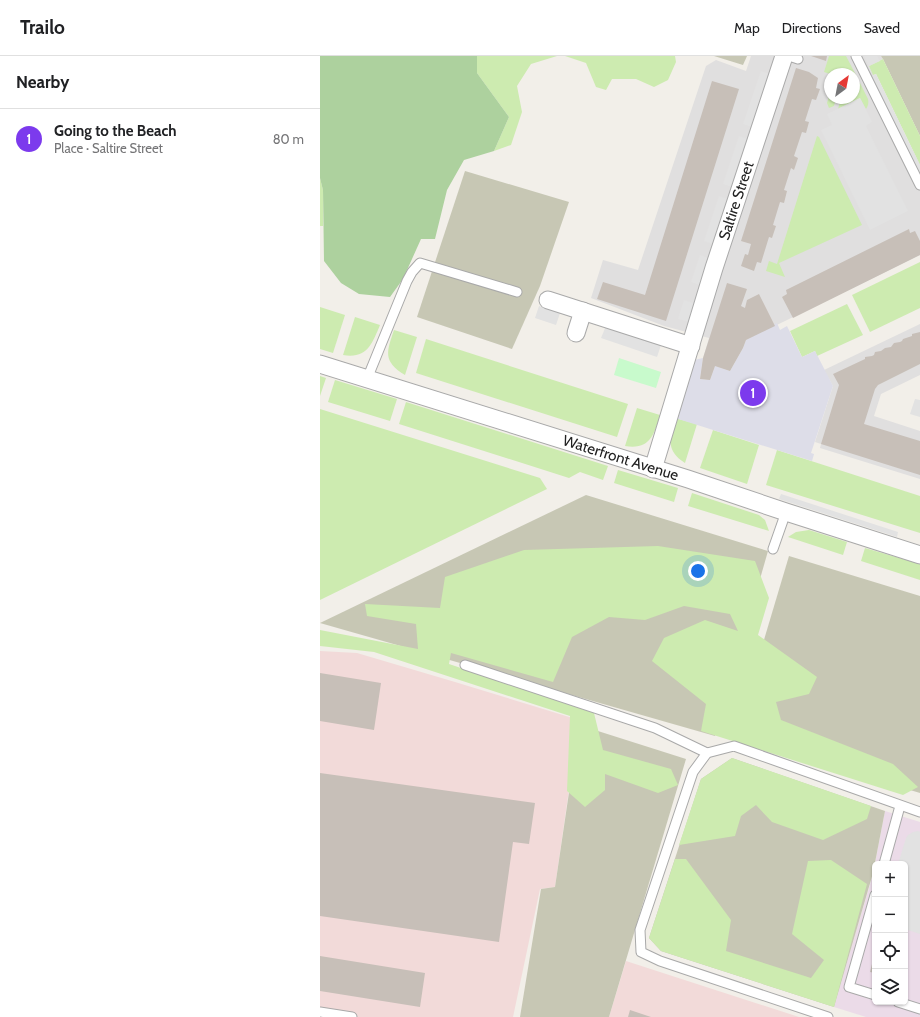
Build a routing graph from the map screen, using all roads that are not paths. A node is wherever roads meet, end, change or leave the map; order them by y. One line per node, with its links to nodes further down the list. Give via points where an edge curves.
1 (789, 56): 3 (lane)
2 (856, 56): 4 (lane)
3 (791, 57): 9 (street, Saltire Street, via 714,268)
4 (920, 185)
5 (517, 292): 11 (lane, via 420,263 407,281)
6 (548, 300): 7 (street)
7 (583, 311): 8 (street); 9 (street)
8 (576, 333)
9 (691, 346): 12 (street, Saltire Street)
10 (320, 364): 11 (street, Waterfront Avenue)
11 (367, 379): 12 (street, Waterfront Avenue)
12 (653, 468): 13 (street, Waterfront Avenue)
13 (786, 512): 14 (lane); 15 (street, Waterfront Avenue)
14 (773, 550)
15 (920, 555)
16 (465, 665): 17 (lane, via 655,728)
17 (707, 753): 18 (lane, via 734,746); 27 (lane, via 693,772 640,930 641,952 660,961)
18 (900, 806): 19 (lane); 20 (lane)
19 (920, 812)
20 (885, 861)
21 (874, 897): 22 (lane, via 849,987)
22 (872, 994)
23 (907, 1005): 24 (lane)
24 (920, 1009)
25 (320, 1012): 26 (lane)
26 (352, 1017)
27 (828, 1017)

